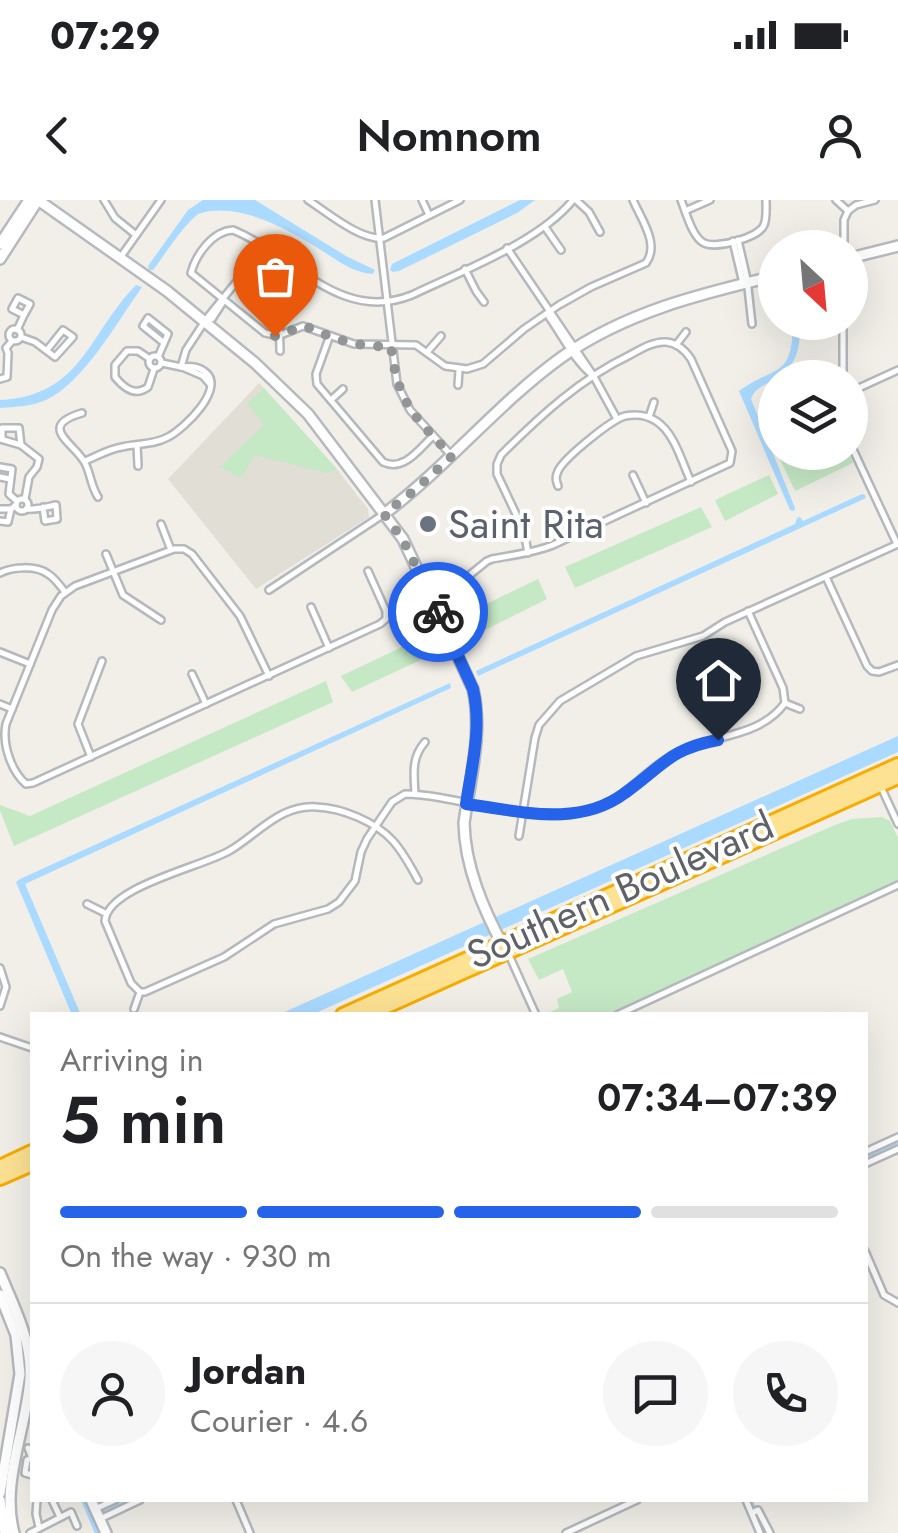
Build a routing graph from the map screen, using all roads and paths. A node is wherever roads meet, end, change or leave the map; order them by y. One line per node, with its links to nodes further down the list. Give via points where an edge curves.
1 (29, 200): 25 (street)
2 (38, 200): 31 (street); 32 (street)
3 (104, 200): 22 (street)
4 (161, 200): 22 (street)
5 (308, 200): 23 (street)
6 (374, 200): 23 (street)
7 (422, 200): 18 (street)
8 (460, 200): 18 (street)
9 (575, 200): 19 (street); 21 (street)
10 (633, 200): 40 (street, via 652,243 649,259)
11 (680, 200): 16 (street)
12 (710, 200): 16 (street)
13 (766, 200): 24 (street, via 762,229)
14 (836, 200): 17 (street)
15 (875, 200): 17 (street)
16 (686, 211): 24 (street, via 701,241)
17 (848, 211): 20 (street)
18 (430, 215): 23 (street)
19 (545, 227): 28 (street); 29 (street)
20 (844, 230)
21 (600, 232)
22 (136, 235): 31 (street)
23 (379, 239): 37 (street)
24 (736, 241): 35 (street)
25 (0, 244)
26 (898, 246): 30 (street)
27 (264, 248): 36 (street); 36 (street, via 238,232 213,238 191,270); 37 (street, via 341,295)
28 (507, 248): 33 (street); 40 (street)
29 (561, 250)
30 (868, 254)
31 (120, 258): 42 (street)
32 (0, 260)
33 (465, 269): 37 (street); 38 (street)
34 (758, 280): 35 (street)
35 (746, 283): 43 (street); 54 (street, via 654,309)
36 (224, 300): 42 (street); 47 (street, via 262,332)
37 (386, 302): 52 (street)
38 (484, 302)
39 (278, 310): 47 (street)
40 (549, 312): 54 (street); 62 (street, via 483,364)
41 (24, 316): 46 (street)
42 (206, 321): 60 (street, via 188,345); 93 (street, via 308,414)
43 (752, 324)
44 (0, 326): 46 (street)
45 (686, 332): 51 (street)
46 (16, 333): 53 (street); 55 (street)
47 (278, 336): 49 (street, via 305,326); 56 (street)
48 (441, 336): 57 (street)
49 (330, 338): 52 (street); 69 (street, via 316,379)
50 (163, 342): 50 (street, via 168,334 148,318 143,326); 59 (street)
51 (676, 345): 64 (street, via 652,344); 86 (street, via 691,359 732,453 728,465)
52 (391, 346): 57 (street, via 412,344); 74 (street, via 401,393)
53 (3, 348): 65 (street, via 7,377)
54 (574, 349): 64 (street); 78 (street)
55 (46, 350): 55 (street, via 55,357 73,337 63,330)
56 (280, 351)
57 (428, 352): 62 (street)
58 (150, 360): 59 (street); 61 (street); 61 (street, via 127,351 115,377 138,392 148,387)
59 (160, 360): 60 (street); 61 (street)
60 (184, 366): 76 (street, via 212,386 208,398 177,432)
61 (154, 368)
62 (459, 370): 67 (street)
63 (898, 370): 66 (street)
64 (594, 375): 73 (street); 98 (street, via 498,459)
65 (0, 379)
66 (868, 384)
67 (458, 385)
68 (344, 389): 69 (street)
69 (331, 400): 74 (street, via 388,465 403,464)
70 (654, 402): 72 (street)
71 (82, 413): 79 (street, via 60,428)
72 (648, 417): 73 (street); 86 (street, via 670,435)
73 (617, 419): 87 (street, via 561,466)
74 (433, 436): 78 (street)
75 (1, 439): 77 (street); 77 (street, via 2,428 19,428)
76 (137, 444): 79 (street); 81 (street)
77 (21, 445): 90 (street, via 38,459)
78 (452, 456): 93 (street)
79 (85, 461): 88 (street)
80 (0, 466): 85 (street, via 12,469)
81 (138, 466)
82 (863, 470): 96 (street)
83 (633, 476): 89 (street)
84 (0, 477): 85 (street)
85 (10, 479): 90 (street, via 8,494)
86 (691, 482): 89 (street)
87 (558, 486)
88 (98, 496)
89 (646, 502): 98 (street)
90 (17, 504): 91 (street, via 21,510); 92 (street); 94 (street, via 8,522)
91 (43, 507)
92 (0, 508)
93 (380, 516): 105 (street); 128 (street, via 403,540 473,689 477,732)
94 (0, 520)
95 (162, 524): 97 (street)
96 (898, 545): 103 (street)
97 (171, 550): 101 (street); 116 (street, via 192,554 222,592)
98 (528, 552): 104 (street, via 487,561)
99 (106, 554): 101 (street)
100 (368, 571): 110 (street, via 386,619)
101 (113, 572): 106 (street); 109 (street, via 125,597)
102 (0, 574): 106 (street, via 40,570)
103 (826, 577): 108 (street); 114 (street, via 867,666 879,672)
104 (460, 582)
105 (269, 590)
106 (64, 592): 113 (street)
107 (310, 607): 110 (street)
108 (748, 611): 117 (street); 129 (street, via 702,636 636,656 560,701 535,738)
109 (161, 620)
110 (330, 648): 116 (street)
111 (0, 652): 113 (street)
112 (102, 660): 123 (street, via 78,721)
113 (30, 664): 120 (street)
114 (898, 664)
115 (192, 674): 119 (street)
116 (269, 676): 119 (street)
117 (785, 703): 121 (street); 129 (street, via 736,736 669,756 599,808 550,816)
118 (0, 704): 120 (street)
119 (206, 704): 123 (street)
120 (12, 709): 123 (street, via 4,740 24,783)
121 (800, 709)
122 (426, 742): 127 (street, via 416,752)
123 (91, 757)
124 (898, 765): 126 (highway, Southern Boulevard)
125 (898, 777): 126 (highway, Southern Boulevard)
126 (878, 780): 130 (street); 137 (highway, Southern Boulevard)
127 (415, 794): 128 (street); 131 (street, via 392,802)
128 (466, 804): 129 (street); 137 (street, via 466,852)
129 (522, 812): 132 (street)
130 (898, 824)
131 (374, 827): 133 (street, via 392,840); 136 (street, via 342,811 298,808 209,862 133,890); 139 (street, via 339,902 274,924 224,957)
132 (519, 836)
133 (418, 880)
134 (898, 885): 145 (street)
135 (87, 904): 136 (street)
136 (105, 914): 139 (street)
137 (503, 944): 142 (highway, Southern Boulevard); 143 (highway, Southern Boulevard); 144 (street)
138 (0, 968): 140 (street, via 6,982)
139 (140, 992): 141 (street)
140 (0, 1006)
141 (134, 1009)
142 (350, 1012)
143 (373, 1012)
144 (535, 1012)
145 (623, 1012)
146 (0, 1037): 147 (street)
147 (30, 1047)
148 (898, 1137): 150 (street)
149 (898, 1148): 152 (street)
150 (868, 1151)
151 (30, 1153): 154 (highway)
152 (868, 1163)
153 (30, 1165): 155 (highway)
154 (0, 1166)
155 (0, 1178)
156 (868, 1258): 159 (street, via 884,1295)
157 (0, 1273): 160 (street, via 28,1350)
158 (0, 1295): 160 (street, via 19,1349)
159 (898, 1304)
160 (22, 1424): 163 (street); 175 (street)
161 (28, 1448): 162 (street)
162 (30, 1453)
163 (0, 1497): 175 (street)
164 (37, 1502): 174 (street)
165 (53, 1502): 172 (street)
166 (130, 1502): 170 (street)
167 (237, 1502): 178 (street)
168 (634, 1502): 179 (street)
169 (747, 1502): 171 (street)
170 (96, 1509): 177 (street)
171 (752, 1513): 180 (street); 181 (street, via 758,1510)
172 (60, 1517): 173 (street, via 71,1512); 174 (street)
173 (77, 1526)
174 (39, 1527): 176 (street)
175 (6, 1529)
176 (30, 1533)
177 (106, 1533)
178 (250, 1533)
179 (566, 1533)
180 (760, 1533)
181 (770, 1533)

